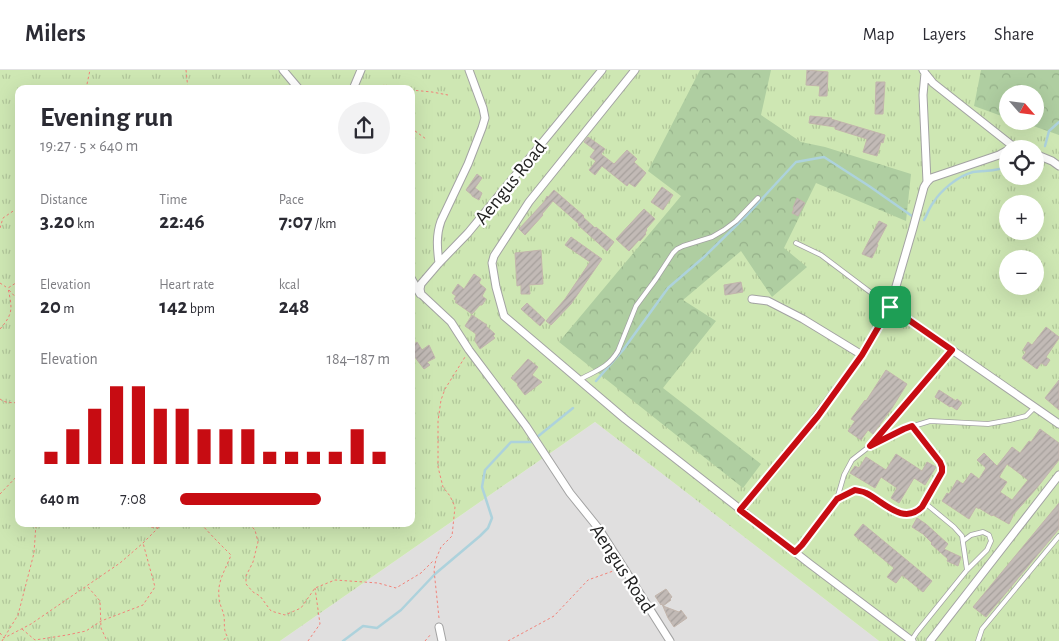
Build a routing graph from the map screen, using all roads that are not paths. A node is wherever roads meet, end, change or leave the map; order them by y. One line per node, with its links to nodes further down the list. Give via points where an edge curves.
1 (283, 70): 7 (street)
2 (361, 70): 8 (street)
3 (469, 70): 16 (street, via 485,118 438,230)
4 (602, 70): 16 (street, Aengus Road, via 468,233)
5 (635, 70): 23 (street, via 529,202 492,263 504,316)
6 (924, 72): 9 (street, via 933,84); 13 (street)
7 (296, 85)
8 (355, 85)
9 (1002, 140)
10 (999, 155): 13 (street)
11 (1044, 158): 12 (street)
12 (1059, 166)
13 (926, 182): 20 (street)
14 (758, 198): 23 (lane, via 724,230 677,250 636,306 618,352 608,364)
15 (796, 243): 20 (lane, via 820,255)
16 (438, 263): 18 (street, Aengus Road, via 421,284)
17 (415, 284): 18 (street)
18 (421, 294): 38 (street, Aengus Road, via 451,322 540,446)
19 (752, 298): 22 (street, via 768,301 803,319)
20 (890, 307): 21 (street); 22 (street)
21 (952, 350): 24 (street); 27 (lane)
22 (862, 355): 31 (street, via 813,423)
23 (579, 380): 31 (street)
24 (1035, 407): 25 (street); 26 (lane, via 1026,416 988,424 930,421)
25 (1059, 424)
26 (912, 426): 27 (lane); 30 (lane, via 942,467)
27 (870, 446): 29 (lane, via 852,460)
28 (1059, 475): 40 (street)
29 (837, 499): 30 (lane, via 855,490 866,493 892,510 908,514 918,511); 34 (lane)
30 (925, 503): 33 (lane, via 954,527)
31 (740, 510): 34 (street)
32 (1059, 536): 41 (lane, via 982,629)
33 (963, 542): 35 (lane); 35 (lane, via 972,535 989,534 987,550)
34 (795, 552): 39 (street)
35 (967, 570): 39 (lane)
36 (439, 627): 37 (street)
37 (442, 641)
38 (670, 641)
39 (911, 641)
40 (930, 641)
41 (978, 641)

